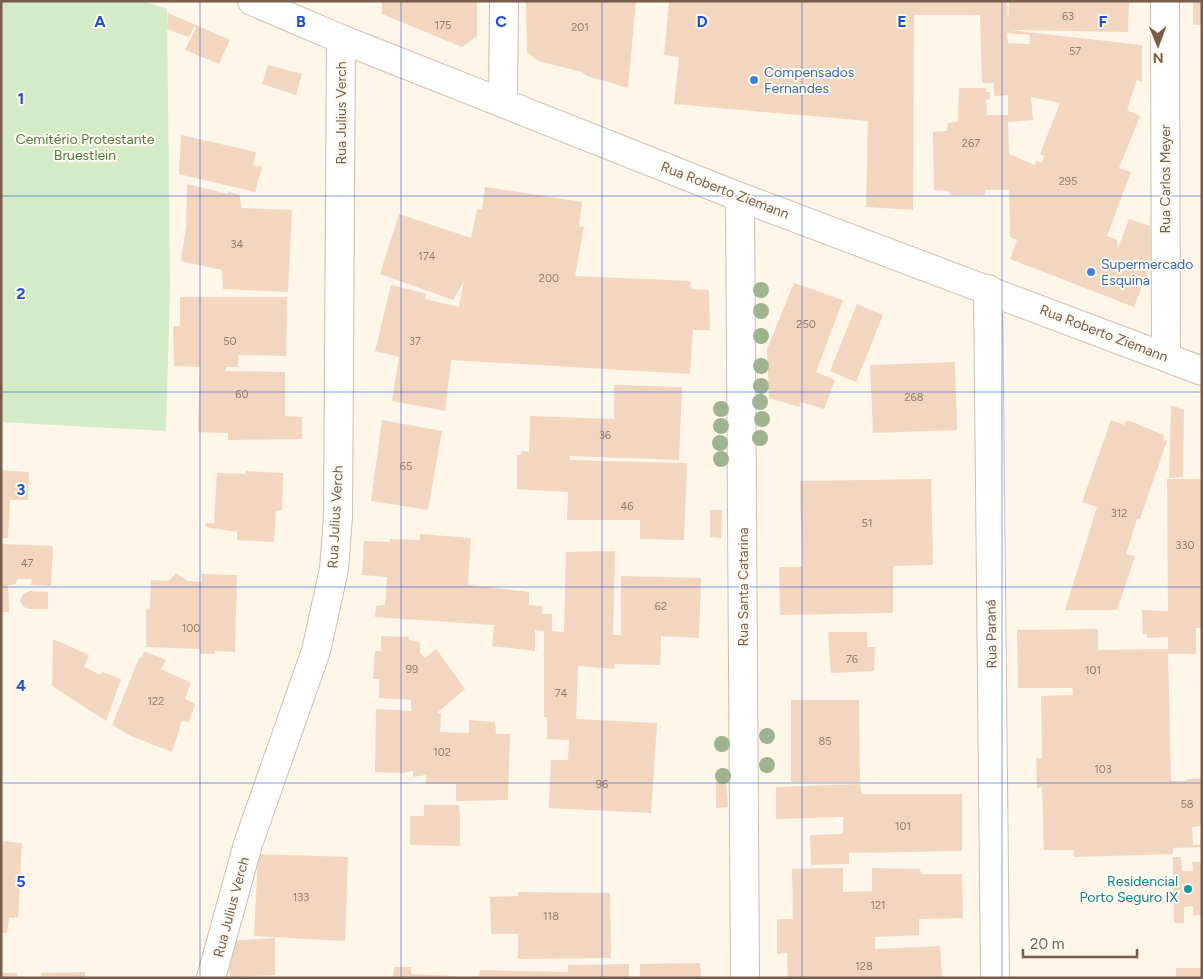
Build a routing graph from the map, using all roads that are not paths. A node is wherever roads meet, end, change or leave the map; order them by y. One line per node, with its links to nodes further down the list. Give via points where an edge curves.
1 (252, 1): 4 (street, Rua Roberto Ziemann)
2 (504, 1): 5 (street)
3 (1165, 1): 8 (street, Rua Carlos Meyer)
4 (341, 39): 5 (street, Rua Roberto Ziemann); 10 (street, Rua Julius Verch, via 338,517 334,569 316,651 248,844)
5 (503, 102): 6 (street, Rua Roberto Ziemann)
6 (740, 197): 7 (street, Rua Roberto Ziemann); 11 (street, Rua Santa Catarina)
7 (988, 290): 8 (street, Rua Roberto Ziemann); 12 (street, Rua Paraná)
8 (1166, 357): 9 (street, Rua Roberto Ziemann)
9 (1202, 371)
10 (211, 978)
11 (745, 978)
12 (995, 978)

